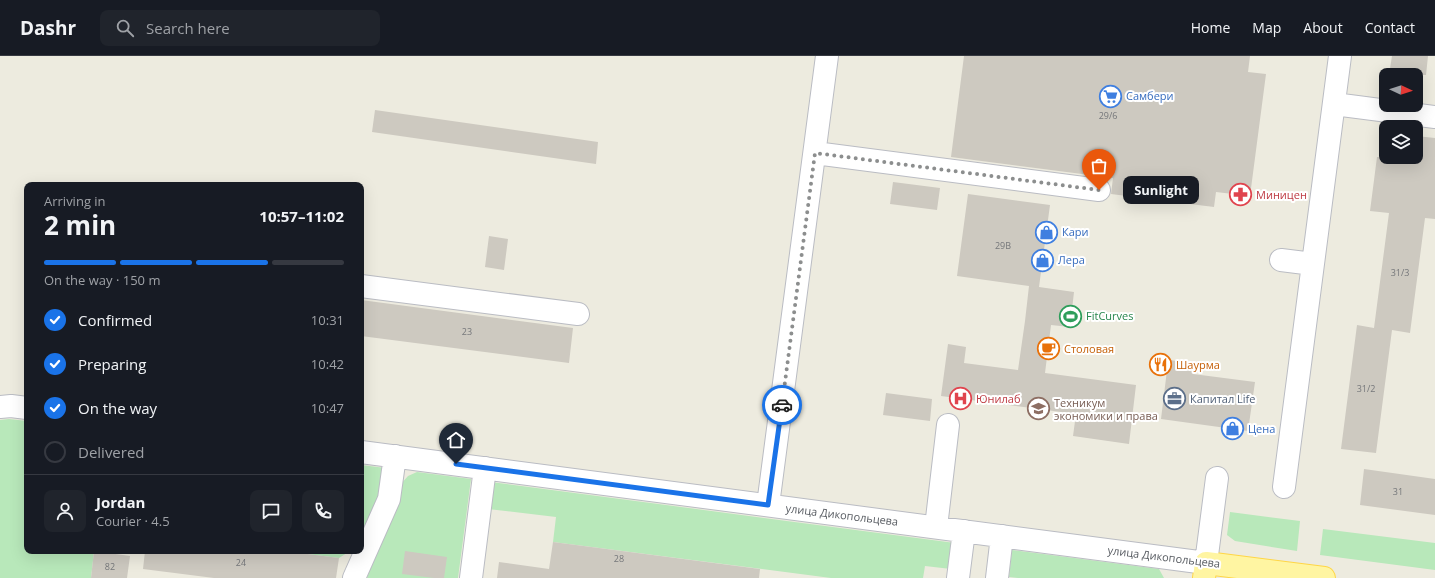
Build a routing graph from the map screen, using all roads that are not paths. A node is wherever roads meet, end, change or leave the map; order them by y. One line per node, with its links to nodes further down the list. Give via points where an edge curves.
1 (827, 56): 5 (street)
2 (1340, 56): 3 (street)
3 (1334, 104): 4 (street); 8 (street)
4 (1435, 117)
5 (815, 153): 6 (street); 19 (street)
6 (1099, 190)
7 (1281, 260): 8 (street)
8 (1313, 264): 18 (street)
9 (364, 286): 10 (street)
10 (578, 314)
11 (0, 407): 12 (street)
12 (24, 408)
13 (948, 425): 20 (street)
14 (364, 452): 15 (street, улица Дикопольцева)
15 (395, 456): 16 (street, улица Дикопольцева); 24 (street, via 389,499)
16 (485, 468): 19 (street, улица Дикопольцева); 25 (street)
17 (1217, 478): 23 (street)
18 (1284, 487)
19 (768, 505): 20 (street, улица Дикопольцева)
20 (936, 527): 21 (street, улица Дикопольцева)
21 (964, 531): 22 (street, улица Дикопольцева); 26 (street)
22 (1002, 536): 23 (street, улица Дикопольцева); 27 (street)
23 (1205, 570): 28 (main road, улица Дикопольцева)
24 (354, 578)
25 (471, 578)
26 (958, 578)
27 (997, 578)
28 (1324, 578)

